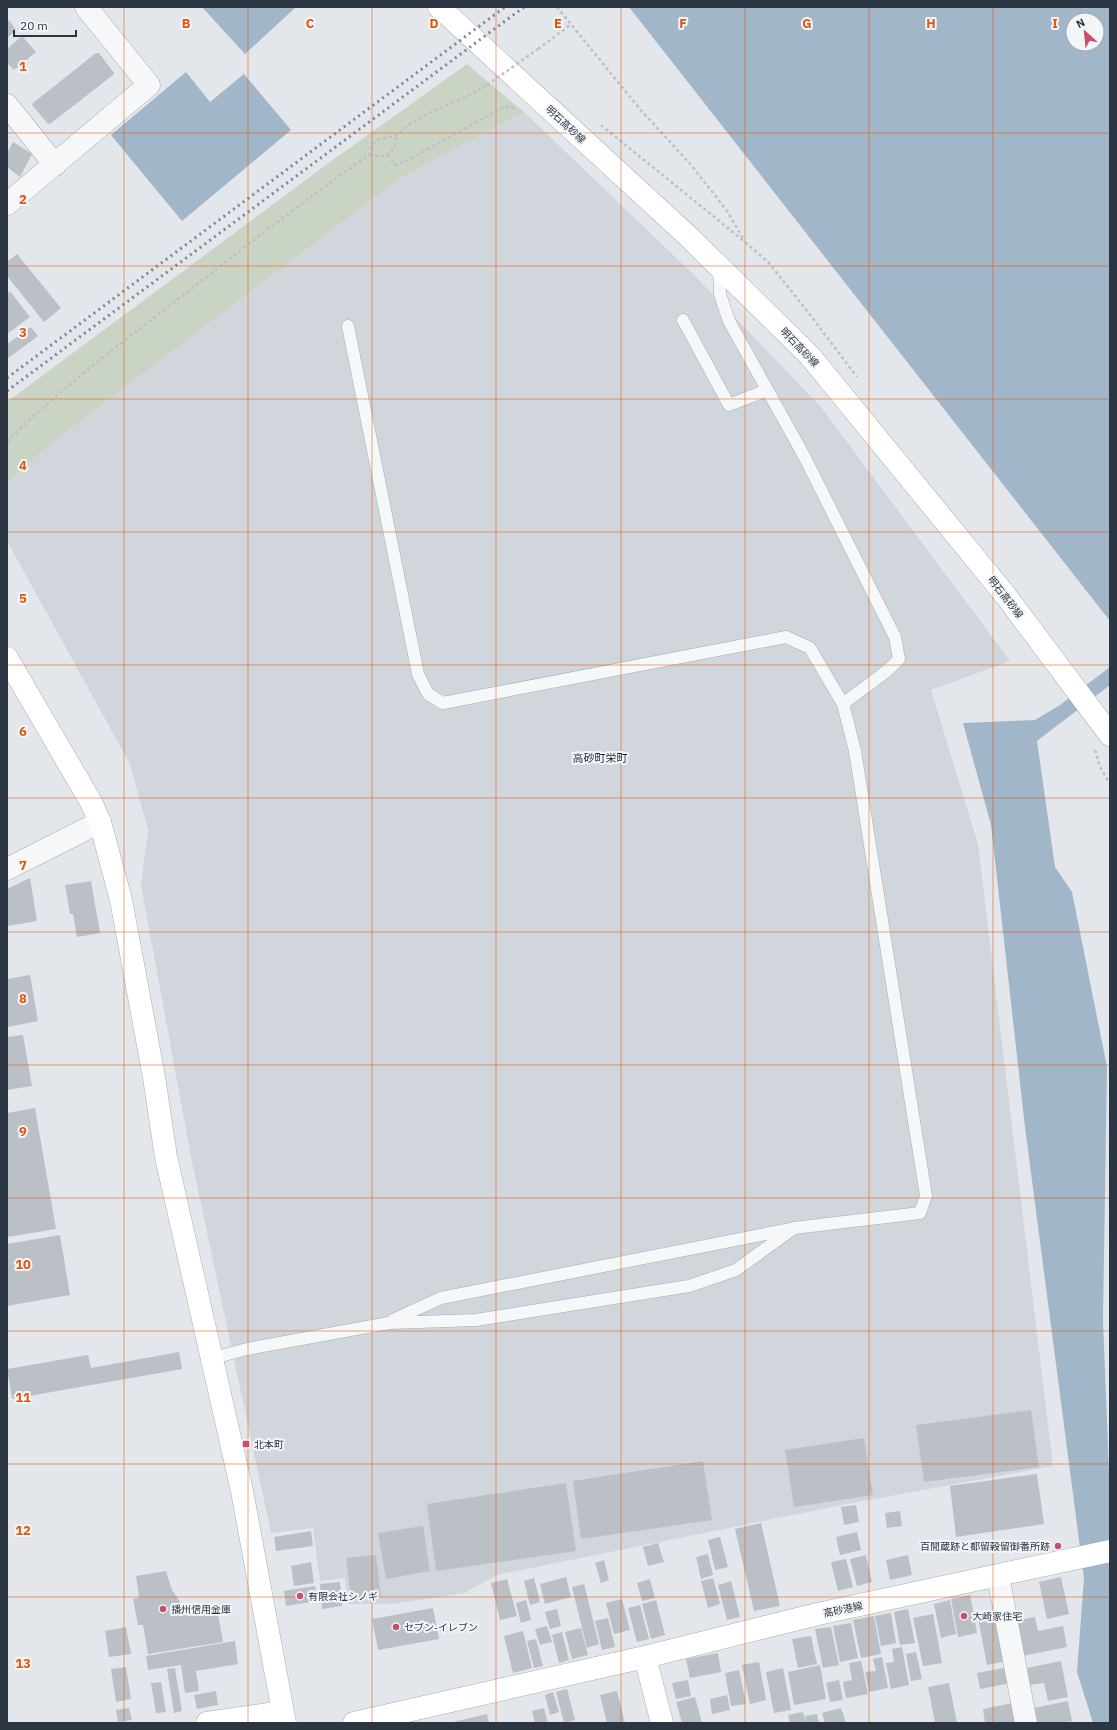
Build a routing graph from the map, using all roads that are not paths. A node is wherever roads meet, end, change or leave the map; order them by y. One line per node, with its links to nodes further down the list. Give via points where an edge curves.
1 (86, 7): 4 (street, via 149,85)
2 (439, 7): 6 (main road, 明石高砂線)
3 (7, 106): 4 (street)
4 (55, 165): 5 (street)
5 (7, 204)
6 (719, 266): 9 (lane, via 720,294 729,322); 12 (main road, 明石高砂線, via 810,356 1006,596)
7 (683, 320): 9 (lane, via 729,405)
8 (348, 326): 11 (lane, via 418,674 428,694 444,703 786,637 810,648)
9 (767, 390): 11 (lane, via 803,454 895,638 899,659 887,672 860,689)
10 (7, 658): 13 (main road)
11 (843, 704): 15 (lane, via 855,751 926,1196 920,1213)
12 (1110, 735)
13 (100, 822): 14 (street); 17 (main road, via 121,900 166,1157)
14 (7, 869)
15 (794, 1228): 16 (lane, via 448,1297); 16 (lane, via 736,1270 689,1286 476,1320)
16 (389, 1323): 17 (lane, via 247,1349)
17 (213, 1358): 21 (main road, via 242,1491)
18 (1110, 1550): 19 (main road, 高砂港線)
19 (998, 1576): 20 (main road, 高砂港線, via 818,1614); 25 (street)
20 (644, 1657): 23 (main road, 高砂港線); 24 (main road)
21 (284, 1718): 22 (main road)
22 (207, 1723)
23 (354, 1723)
24 (662, 1723)
25 (1026, 1723)

